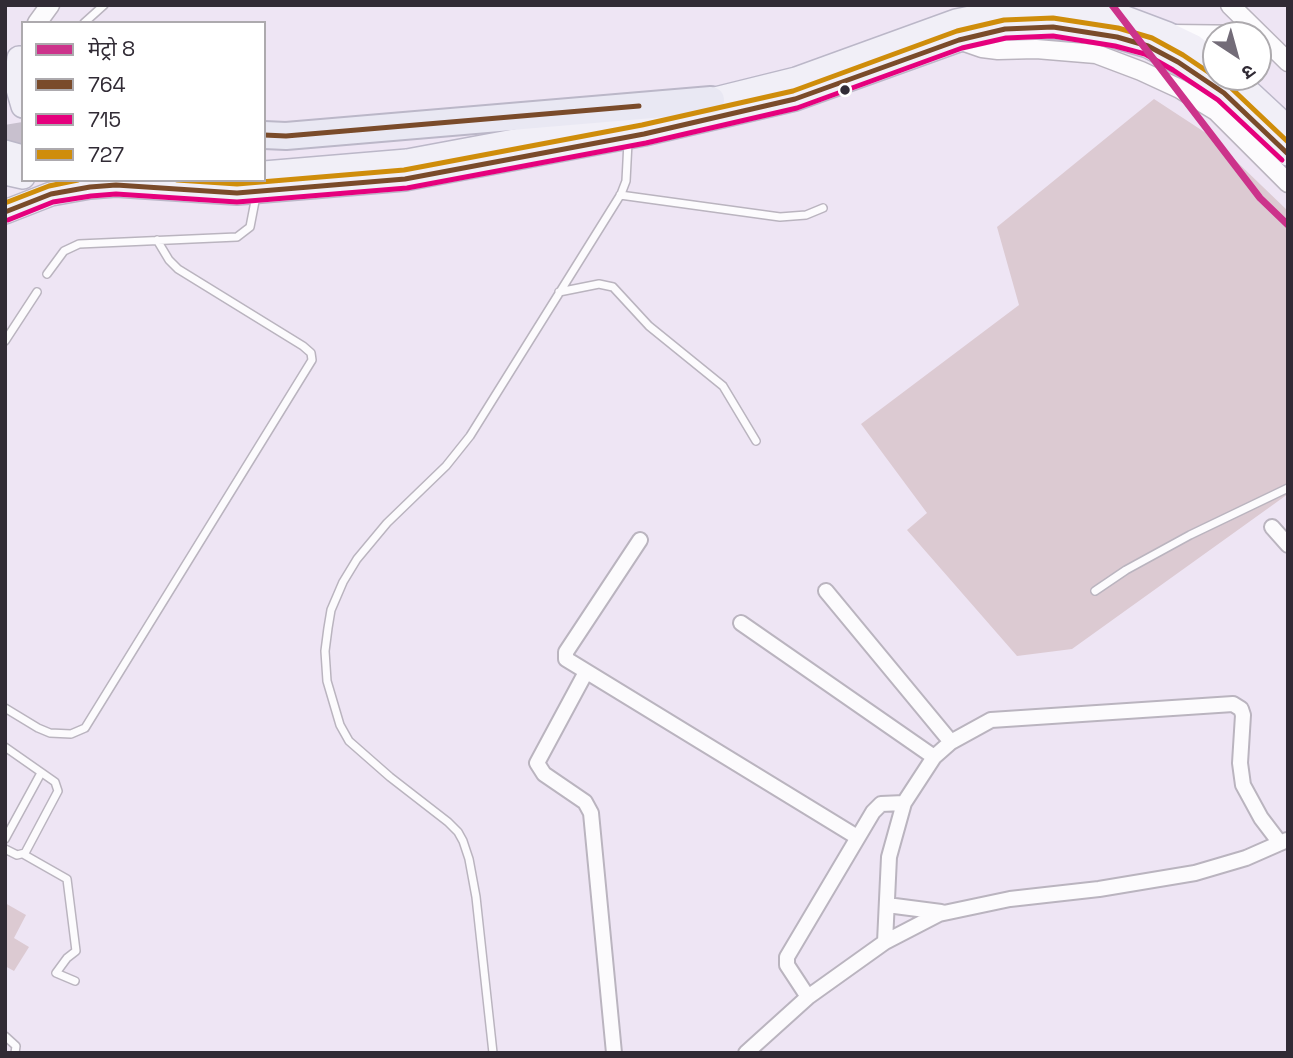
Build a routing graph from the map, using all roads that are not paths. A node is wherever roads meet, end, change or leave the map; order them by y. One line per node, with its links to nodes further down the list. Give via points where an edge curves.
1 (50, 5): 4 (street)
2 (104, 5): 5 (lane)
3 (1230, 5): 6 (street)
4 (38, 21)
5 (86, 21)
6 (1245, 21)
7 (1168, 34): 8 (street); 11 (main road); 17 (main road, via 1115,14 1054,8 1004,11 956,22 796,79)
8 (1202, 34)
9 (959, 40): 20 (main road, via 796,99); 21 (main road, via 1005,29 1053,27 1148,46 1224,93); 26 (street, via 998,50 1096,54 1141,71 1216,111)
10 (1272, 48): 13 (street)
11 (1202, 53)
12 (21, 54): 14 (street); 16 (main road, via 16,82)
13 (1288, 62)
14 (5, 89)
15 (1248, 91): 18 (main road)
16 (21, 99)
17 (711, 100): 19 (highway); 22 (main road, via 642,118 407,161)
18 (1288, 128)
19 (266, 135)
20 (628, 138): 25 (main road, via 405,180); 28 (lane, via 626,181)
21 (1288, 154)
22 (266, 181)
23 (53, 182): 27 (main road)
24 (260, 182): 27 (main road, via 237,193); 31 (lane, via 250,227 241,235)
25 (266, 182)
26 (1288, 183)
27 (90, 187): 30 (main road, via 51,194)
28 (620, 195): 29 (lane, via 780,217); 34 (lane)
29 (823, 208)
30 (5, 212)
31 (157, 240): 32 (lane, via 72,246); 45 (lane, via 178,269 303,346 312,360 85,728 71,734 50,733)
32 (47, 274)
33 (37, 292): 35 (lane)
34 (559, 292): 36 (lane, via 599,284 613,287 649,326 723,386); 63 (lane, via 458,454 387,523 350,570 331,610 325,651 327,681 349,741 449,822 463,841 476,897)
35 (5, 341)
36 (756, 442)
37 (1288, 488): 42 (lane, via 1126,570)
38 (1272, 527): 40 (street)
39 (640, 540): 44 (street, via 565,654)
40 (1288, 545)
41 (827, 591): 46 (street)
42 (1095, 591)
43 (741, 623): 48 (street)
44 (586, 672): 51 (street); 64 (street, via 537,763 544,774 585,802 591,813)
45 (5, 708)
46 (951, 742): 48 (street); 53 (street, via 991,720 1233,704 1243,715 1243,785 1261,818)
47 (5, 747): 49 (lane)
48 (934, 757): 50 (street)
49 (41, 773): 52 (lane); 55 (lane, via 58,791)
50 (904, 803): 51 (street, via 877,807); 56 (street, via 890,857)
51 (857, 836): 60 (street, via 786,957)
52 (5, 839)
53 (1284, 841): 57 (street, via 1195,873 1010,899)
54 (5, 849): 55 (lane)
55 (23, 855): 59 (lane, via 67,879 76,951 56,973)
56 (887, 905): 57 (street); 58 (street)
57 (945, 913): 58 (street)
58 (885, 942): 60 (street)
59 (75, 981)
60 (808, 997): 65 (street)
61 (5, 1036): 62 (lane, via 16,1046)
62 (15, 1053)
63 (493, 1053)
64 (614, 1053)
65 (746, 1053)

